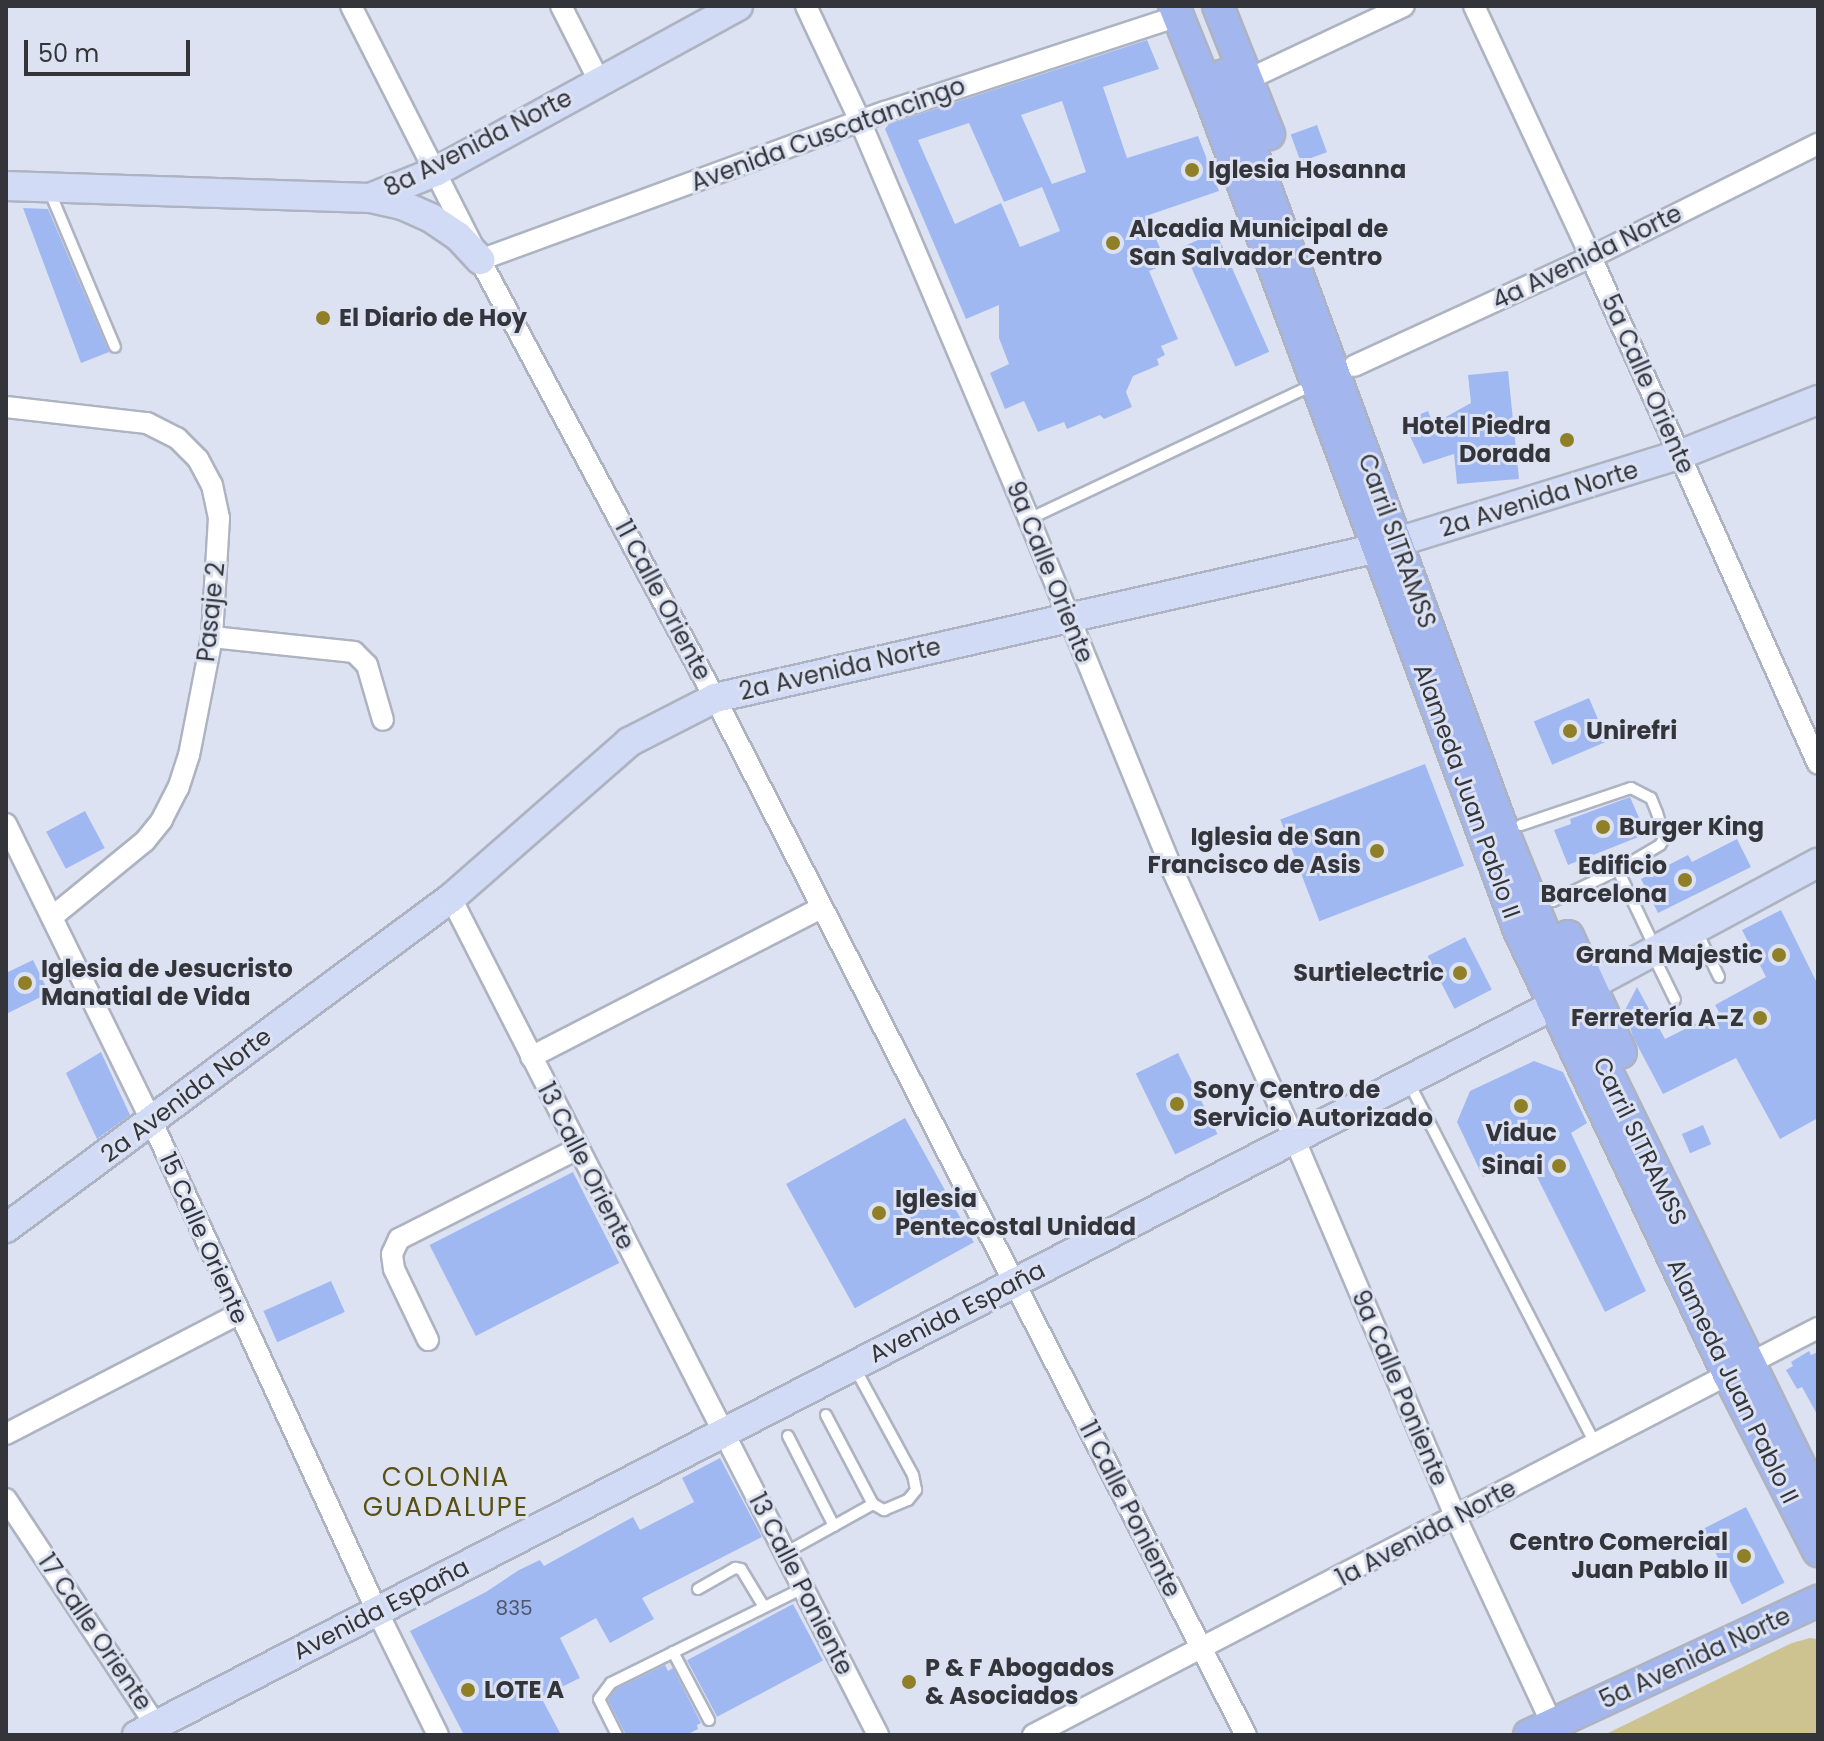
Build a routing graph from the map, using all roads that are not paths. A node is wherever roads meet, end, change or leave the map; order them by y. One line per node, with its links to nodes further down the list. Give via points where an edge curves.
1 (351, 6): 13 (street, 11 Calle Oriente)
2 (561, 6): 10 (street)
3 (738, 6): 10 (main road, 8a Avenida Norte)
4 (806, 6): 11 (street, 9a Calle Oriente)
5 (1218, 6): 9 (main road, Alameda Juan Pablo II)
6 (1404, 6): 9 (street)
7 (1474, 6): 17 (street, 5a Calle Oriente)
8 (1183, 9): 11 (street, Avenida Cuscatancingo); 21 (main road, Alameda Juan Pablo II); 26 (main road, Carril SITRAMSS, via 1261,167)
9 (1249, 79): 20 (main road, Alameda Juan Pablo II)
10 (599, 81): 13 (main road, 8a Avenida Norte)
11 (860, 121): 18 (street, Avenida Cuscatancingo); 25 (street, 9a Calle Oriente)
12 (1818, 144): 17 (street, 4a Avenida Norte)
13 (437, 171): 16 (main road, 8a Avenida Norte); 18 (street, 11 Calle Oriente)
14 (6, 186): 15 (main road, 8a Avenida Norte)
15 (49, 189): 16 (main road, 8a Avenida Norte); 19 (lane)
16 (370, 198): 18 (main road, via 431,218)
17 (1591, 257): 20 (street, 4a Avenida Norte); 24 (street, 5a Calle Oriente)
18 (480, 260): 29 (street, 11 Calle Oriente)
19 (115, 347)
20 (1354, 366): 26 (main road, Alameda Juan Pablo II)
21 (1316, 383): 25 (lane); 26 (main road, Alameda Juan Pablo II)
22 (1818, 400): 24 (main road, 2a Avenida Norte)
23 (6, 407): 28 (street, Pasaje 2, via 147,423 177,438 198,459 212,485 219,518)
24 (1679, 455): 26 (main road, 2a Avenida Norte); 31 (street, 5a Calle Oriente)
25 (1029, 519): 27 (street, 9a Calle Oriente)
26 (1398, 543): 27 (main road, 2a Avenida Norte); 33 (main road, Alameda Juan Pablo II); 43 (main road, Carril SITRAMSS, via 1504,833)
27 (1066, 616): 29 (main road, 2a Avenida Norte); 48 (street, 9a Calle Oriente, via 1172,869)
28 (212, 637): 30 (street, via 354,652 367,665); 39 (street, Pasaje 2, via 189,755 162,820 123,861)
29 (715, 698): 36 (main road, 2a Avenida Norte, via 629,742); 38 (street, 11 Calle Oriente)
30 (383, 720)
31 (1818, 764)
32 (6, 824): 39 (street, 15 Calle Oriente)
33 (1521, 825): 35 (lane, via 1631,788 1651,798 1665,837); 37 (main road, Alameda Juan Pablo II)
34 (1818, 863): 40 (main road, Avenida España)
35 (1618, 870): 37 (lane); 41 (lane)
36 (451, 898): 45 (street, 13 Calle Oriente); 47 (main road, 2a Avenida Norte)
37 (1553, 901): 43 (main road, Alameda Juan Pablo II)
38 (821, 908): 45 (street); 51 (street, 11 Calle Oriente)
39 (52, 917): 47 (street, 15 Calle Oriente)
40 (1695, 928): 41 (main road, Avenida España); 42 (lane)
41 (1653, 950): 43 (main road, Avenida España); 44 (lane)
42 (1719, 977)
43 (1571, 996): 46 (main road, Avenida España); 55 (main road, Carril SITRAMSS)
44 (1675, 1000)
45 (531, 1057): 49 (street, 13 Calle Oriente)
46 (1407, 1080): 48 (main road, Avenida España); 61 (lane)
47 (152, 1122): 50 (main road, 2a Avenida Norte); 52 (street, 15 Calle Oriente)
48 (1294, 1138): 51 (main road, Avenida España); 66 (street, 9a Calle Poniente)
49 (577, 1149): 54 (street, via 399,1239 392,1254 394,1269); 58 (street, 13 Calle Oriente)
50 (6, 1228)
51 (1013, 1283): 56 (main road, Avenida España); 75 (street, 11 Calle Poniente)
52 (238, 1314): 59 (street); 74 (street, 15 Calle Oriente)
53 (1818, 1328): 55 (street, 1a Avenida Norte)
54 (428, 1340)
55 (1746, 1364): 61 (street, 1a Avenida Norte); 62 (main road, Alameda Juan Pablo II); 64 (main road, Carril SITRAMSS); 68 (main road, Alameda Juan Pablo II)
56 (853, 1365): 58 (main road, Avenida España); 65 (lane, via 913,1475 916,1490 893,1508)
57 (826, 1415): 65 (lane)
58 (724, 1432): 69 (street, 13 Calle Poniente); 74 (main road, Avenida España)
59 (6, 1434)
60 (788, 1436): 67 (lane)
61 (1595, 1444): 66 (street, 1a Avenida Norte)
62 (1818, 1465)
63 (6, 1499): 79 (street, 17 Calle Oriente)
64 (1818, 1503)
65 (873, 1504): 67 (lane)
66 (1456, 1518): 75 (street, 1a Avenida Norte); 78 (street, 9a Calle Poniente)
67 (834, 1526): 69 (lane)
68 (1818, 1551)
69 (785, 1553): 70 (street, 13 Calle Poniente)
70 (803, 1588): 73 (lane); 82 (street, 13 Calle Poniente)
71 (698, 1589): 73 (lane, via 741,1569)
72 (1818, 1601): 78 (main road, 5a Avenida Norte)
73 (764, 1607): 76 (lane)
74 (377, 1611): 79 (main road, Avenida España); 80 (street, 15 Calle Oriente)
75 (1203, 1649): 83 (street, 1a Avenida Norte); 84 (street, 11 Calle Poniente)
76 (673, 1652): 77 (lane); 81 (lane, via 603,1692 600,1706)
77 (709, 1720)
78 (1540, 1730)
79 (152, 1732)
80 (438, 1735)
81 (617, 1735)
82 (878, 1735)
83 (1033, 1735)
84 (1246, 1735)

